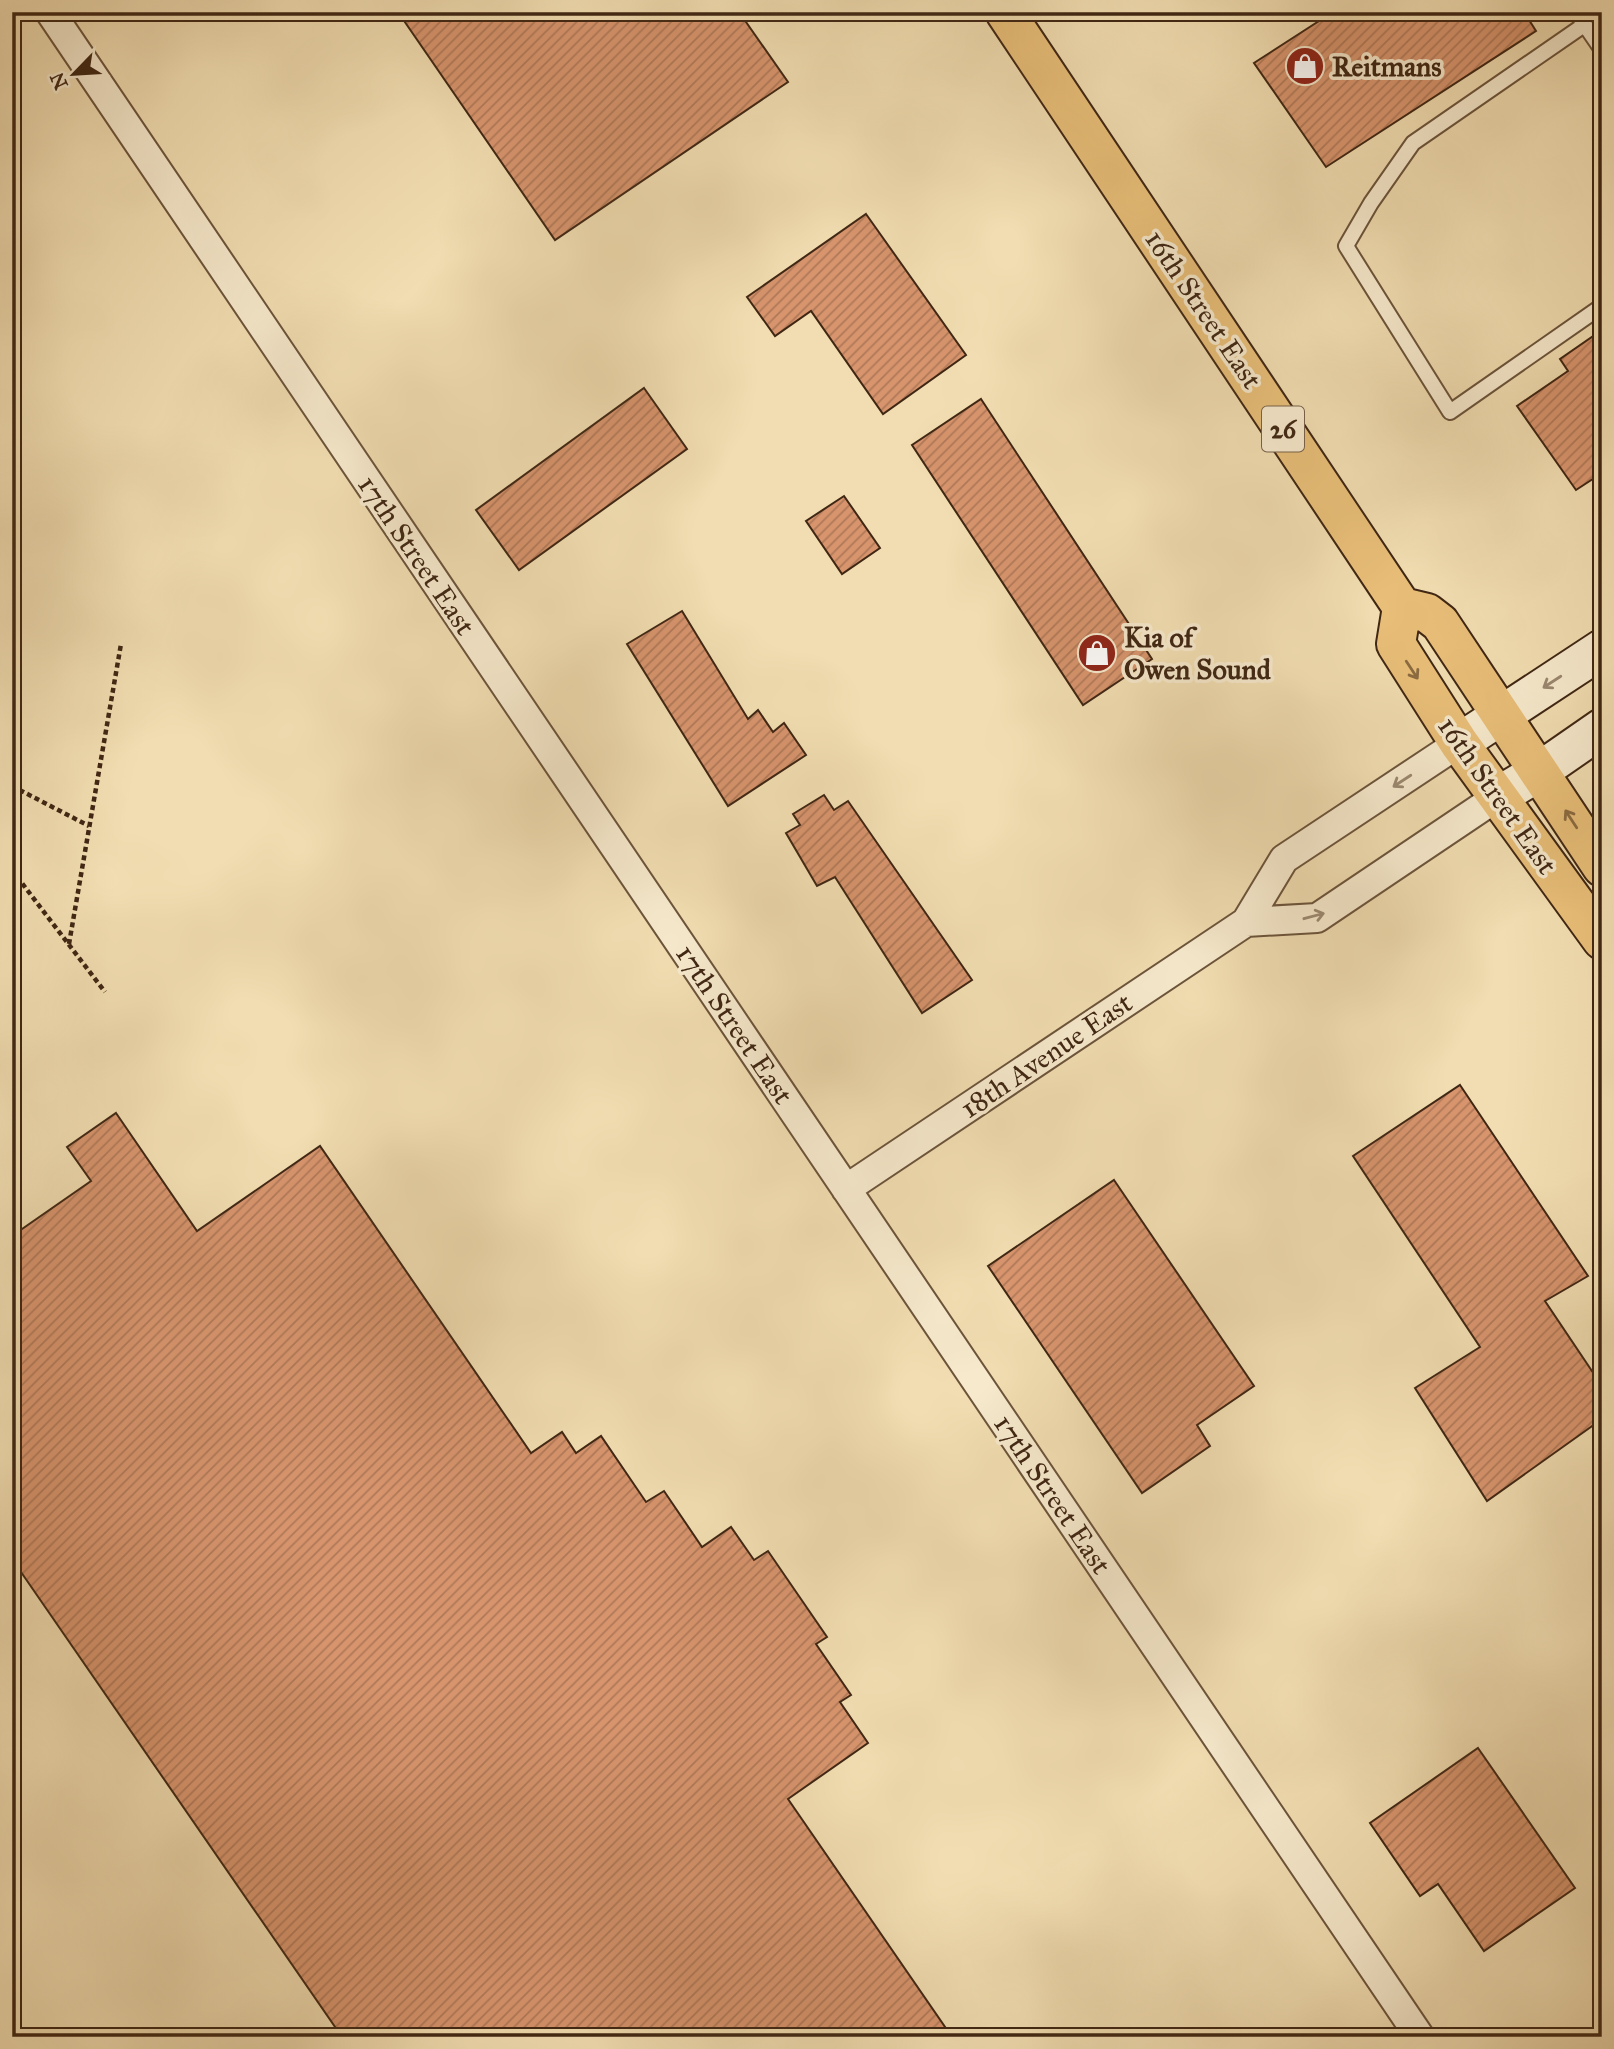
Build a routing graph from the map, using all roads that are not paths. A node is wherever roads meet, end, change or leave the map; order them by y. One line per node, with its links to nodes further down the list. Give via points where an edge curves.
1 (50, 12): 16 (street, 17th Street East)
2 (1005, 12): 6 (main road, 16th Street East / 26)
3 (1580, 19): 4 (lane); 5 (lane, via 1413,143 1346,246 1450,412)
4 (1602, 50)
5 (1602, 306)
6 (1402, 607): 8 (main road, 16th Street East, via 1427,613 1440,624); 10 (main road, 16th Street East, one-way to 10, via 1396,644)
7 (1602, 649): 8 (street, 18th Avenue East, one-way to 8)
8 (1502, 715): 10 (street, 18th Avenue East); 11 (main road, 16th Street East)
9 (1602, 728): 11 (street)
10 (1459, 743): 12 (main road, 16th Street East); 14 (street, 18th Avenue East, one-way to 14, via 1284,859)
11 (1540, 772): 12 (street); 13 (main road, 16th Street East, one-way to 11)
12 (1497, 797): 14 (street, one-way to 12, via 1317,918); 15 (main road, 16th Street East)
13 (1602, 867)
14 (1246, 922): 16 (street, 18th Avenue East)
15 (1602, 940)
16 (846, 1189): 17 (street, 17th Street East)
17 (1420, 2037)

